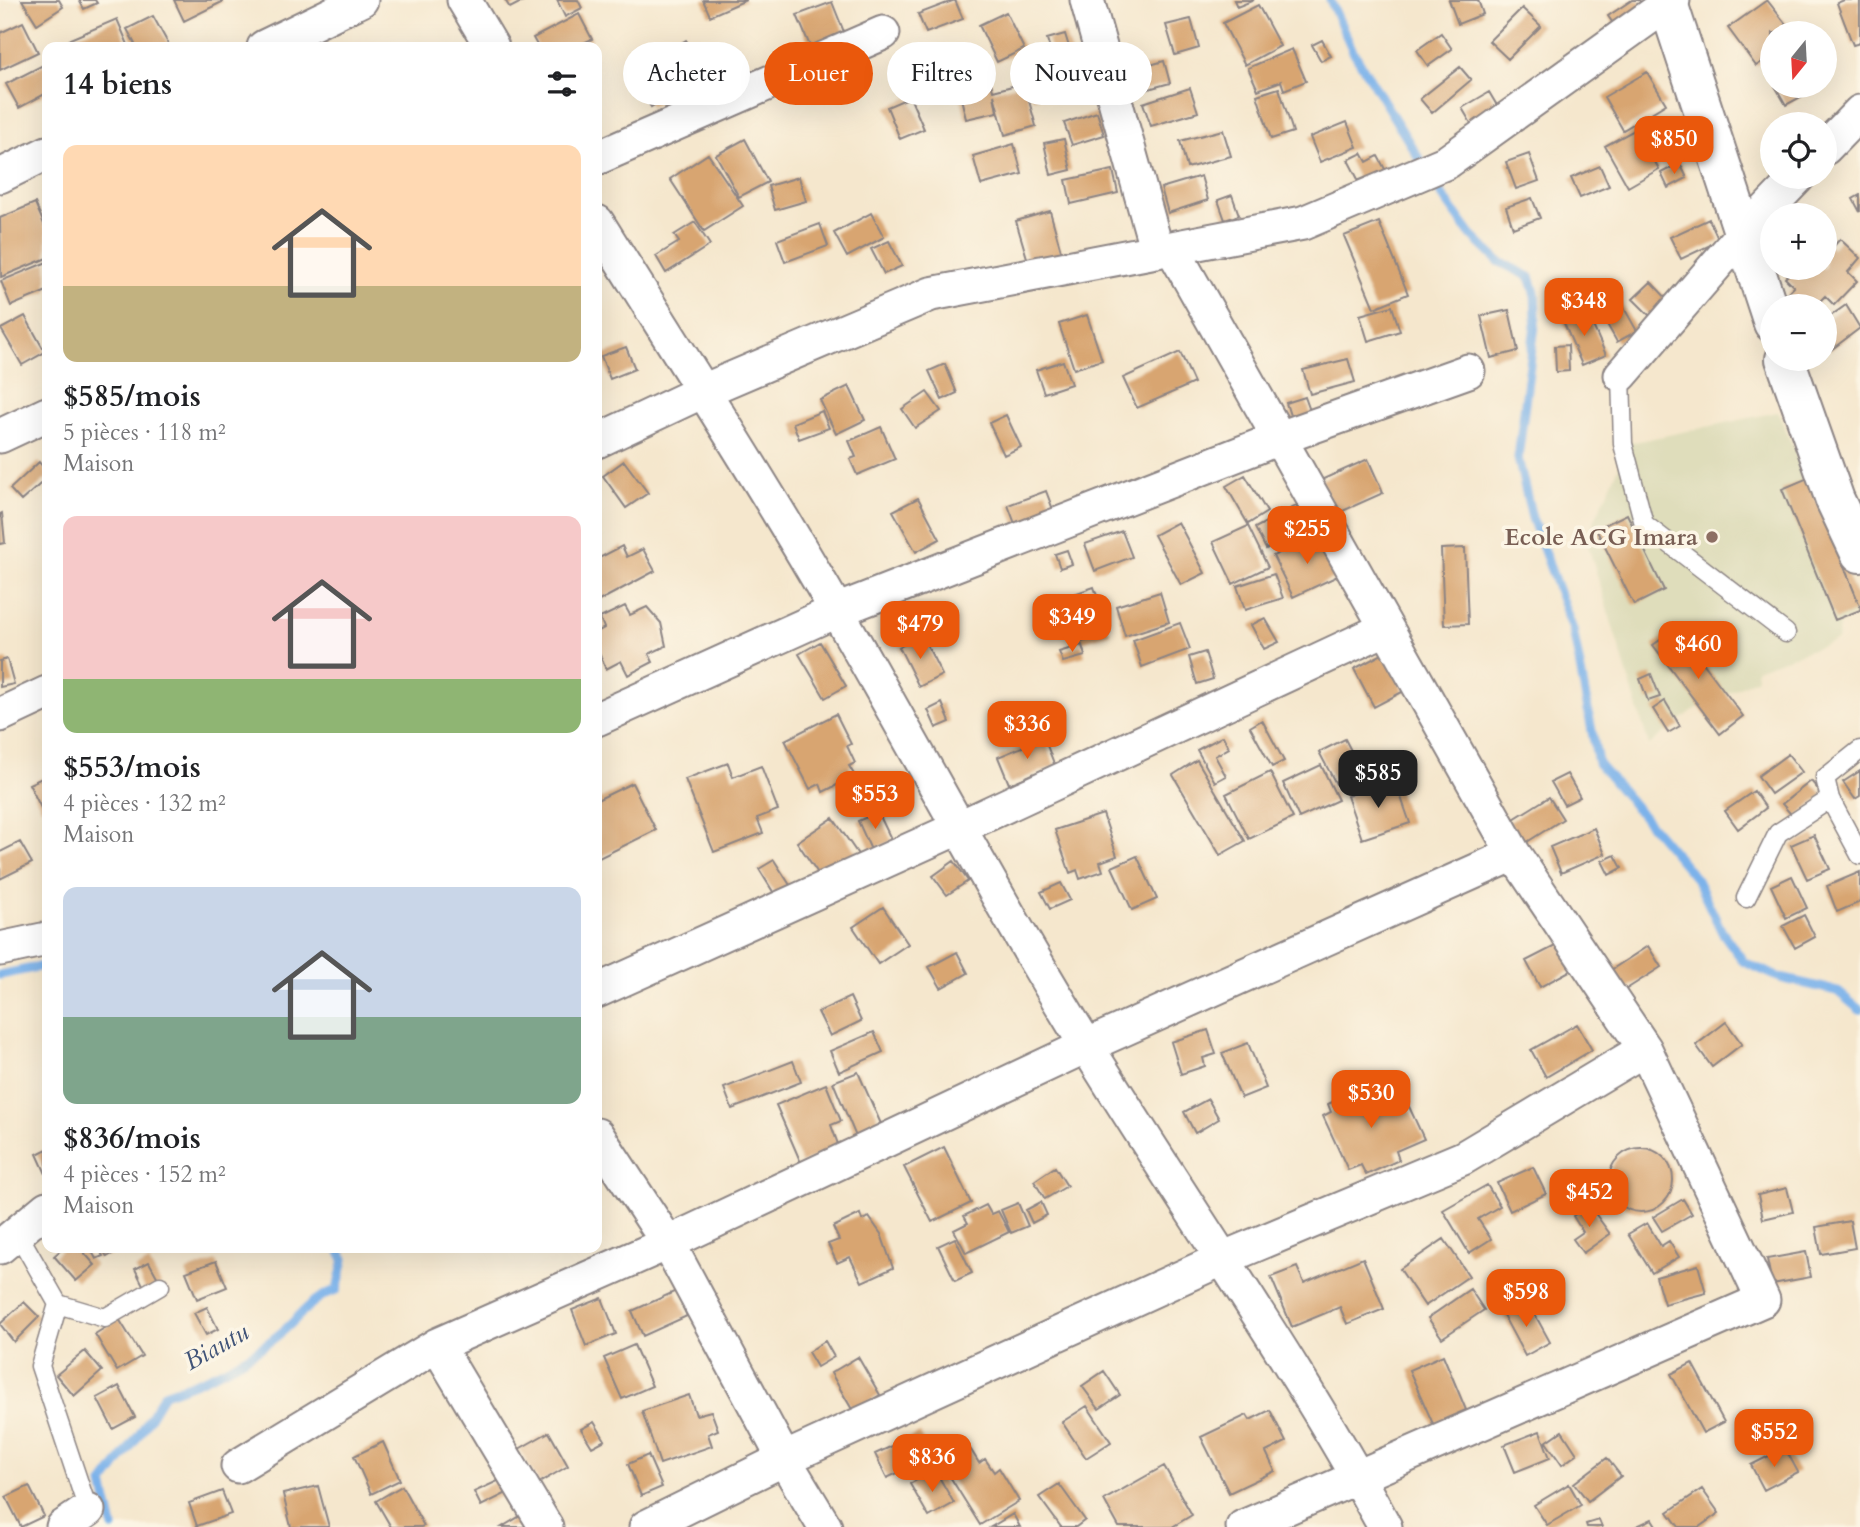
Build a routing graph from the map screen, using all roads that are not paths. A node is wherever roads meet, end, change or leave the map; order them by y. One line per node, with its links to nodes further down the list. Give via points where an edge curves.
1 (361, 0): 6 (street)
2 (464, 0): 7 (street)
3 (1087, 0): 16 (street)
4 (1670, 1): 15 (street); 16 (street, via 1447,162 1415,178 1303,223)
5 (883, 33): 11 (street)
6 (274, 42)
7 (489, 42)
8 (1860, 112): 9 (street)
9 (1837, 136)
10 (42, 155): 12 (street)
11 (602, 156)
12 (0, 176)
13 (1786, 189): 15 (street)
14 (602, 230): 21 (street)
15 (1742, 235): 17 (street); 20 (street)
16 (1164, 250): 21 (street, via 931,294); 25 (street)
17 (1763, 294)
18 (1468, 371): 25 (street)
19 (1789, 371): 26 (street, via 1835,500)
20 (1621, 375): 29 (lane, via 1622,444 1644,524)
21 (703, 391): 24 (street); 27 (street)
22 (42, 416): 23 (street)
23 (0, 436)
24 (602, 439)
25 (1277, 439): 27 (street); 28 (street)
26 (1860, 554)
27 (836, 611): 32 (street); 35 (street)
28 (1385, 629): 35 (street); 36 (street)
29 (1786, 633)
30 (42, 695): 31 (street)
31 (0, 715)
32 (602, 717)
33 (1860, 750): 34 (lane, via 1825,778)
34 (1830, 799): 37 (lane); 38 (lane, via 1778,833)
35 (958, 828): 41 (street); 42 (street)
36 (1514, 854): 42 (street); 43 (street)
37 (1860, 855)
38 (1746, 898)
39 (42, 940): 40 (street)
40 (0, 949)
41 (602, 989)
42 (1086, 1046): 47 (street); 48 (street)
43 (1645, 1049): 48 (street, via 1463,1157); 54 (street, via 1763,1300)
44 (602, 1143): 47 (street)
45 (42, 1212): 46 (street)
46 (8, 1239): 50 (lane)
47 (668, 1243): 51 (street); 52 (street)
48 (1224, 1258): 52 (street); 54 (street)
49 (160, 1286): 50 (lane, via 105,1318)
50 (58, 1304): 55 (lane, via 40,1366)
51 (437, 1345): 53 (street); 56 (street)
52 (784, 1459): 57 (street); 58 (street)
53 (238, 1466)
54 (1357, 1476): 59 (street); 60 (street)
55 (75, 1518)
56 (546, 1527)
57 (646, 1527)
58 (825, 1527)
59 (1243, 1527)
60 (1385, 1527)

